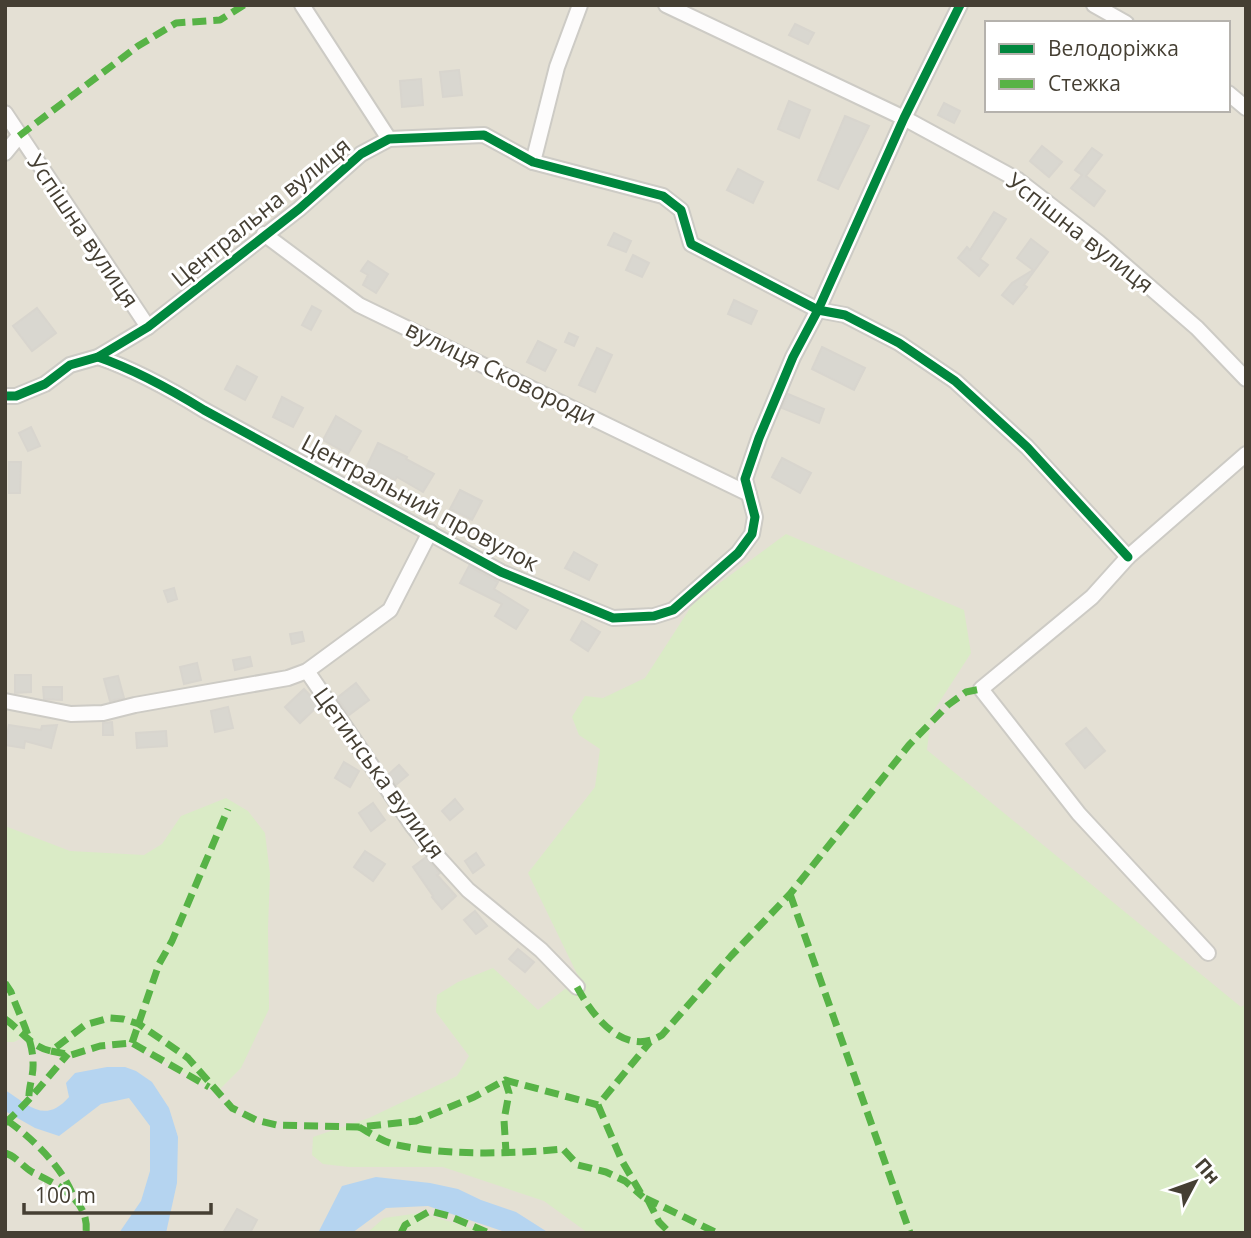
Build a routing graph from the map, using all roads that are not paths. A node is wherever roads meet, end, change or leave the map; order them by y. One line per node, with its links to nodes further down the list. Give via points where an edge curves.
1 (302, 5): 12 (street)
2 (580, 5): 14 (street, via 557,66)
3 (666, 5): 10 (street, Успішна вулиця)
4 (960, 5): 10 (street, Центральний провулок)
5 (1094, 5): 6 (street)
6 (1122, 21)
7 (1230, 95): 8 (street)
8 (1246, 108)
9 (5, 113): 11 (street, Успішна вулиця)
10 (904, 118): 16 (street, Центральний провулок); 19 (street, Успішна вулиця, via 1018,180 1197,328)
11 (19, 136): 13 (street, Успішна вулиця); 17 (street, Успішна вулиця)
12 (389, 139): 14 (street, Центральна вулиця, via 484,135); 15 (street, Центральна вулиця, via 361,154)
13 (5, 153)
14 (533, 162): 16 (street, Центральна вулиця, via 663,196 681,210 691,244)
15 (264, 234): 17 (street, Центральна вулиця); 22 (street, вулиця Сковороди, via 359,305)
16 (818, 310): 22 (street, Центральний провулок, via 759,438 745,479); 24 (street, Центральна вулиця, via 845,315 899,343 955,381 1027,447)
17 (148, 327): 18 (street, Центральна вулиця)
18 (98, 357): 20 (street, Центральна вулиця, via 70,365 45,384); 23 (street, Центральний провулок, via 167,388)
19 (1246, 379)
20 (5, 397)
21 (1246, 454): 24 (street)
22 (749, 494): 23 (street, Центральний провулок, via 755,517 752,534 738,553 673,610 654,616 613,618 501,572)
23 (430, 531): 25 (street, Цетинська вулиця, via 390,610)
24 (1129, 557): 27 (street, via 1093,597 981,689 1079,814)
25 (307, 671): 26 (street, Цетинська вулиця, via 103,713 71,714); 28 (street, Цетинська вулиця, via 438,857 468,890 541,950)
26 (5, 701)
27 (1208, 953)
28 (577, 987)

